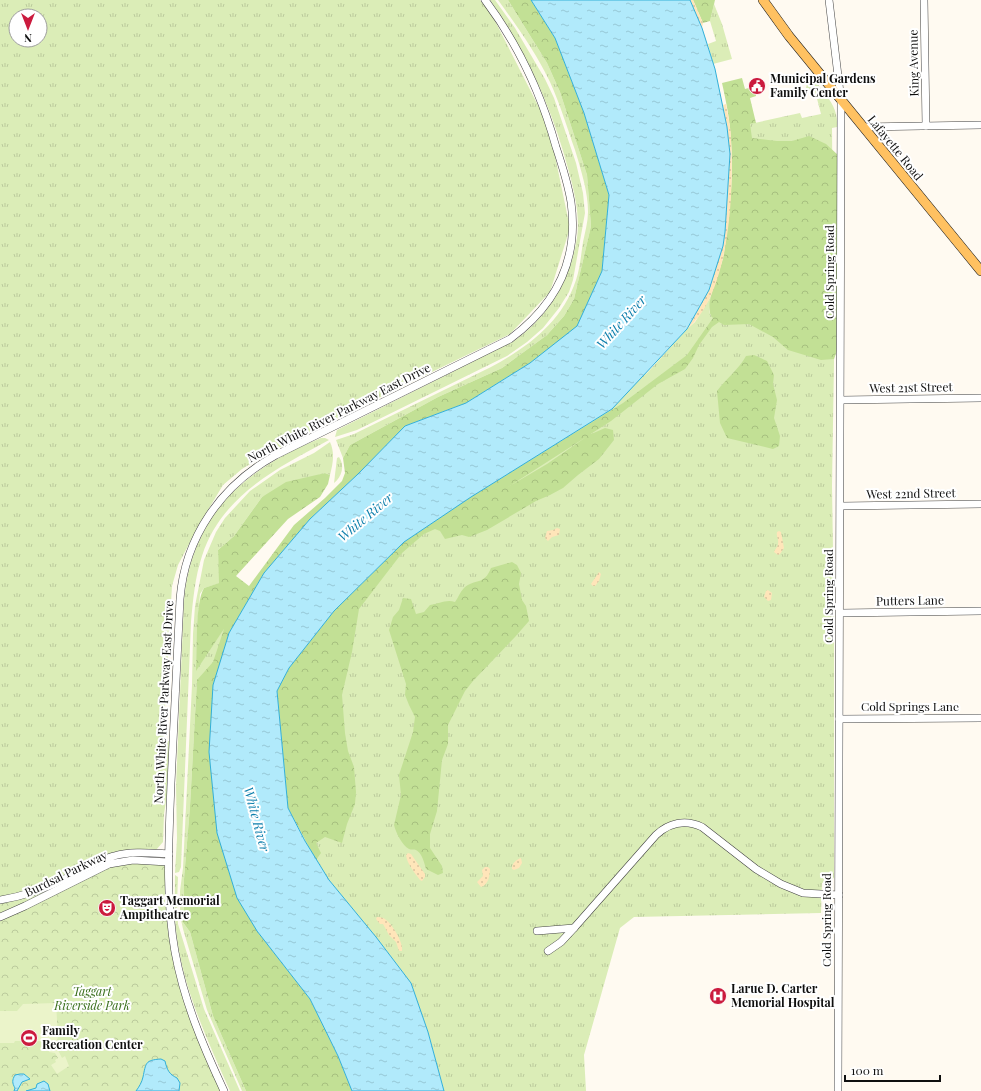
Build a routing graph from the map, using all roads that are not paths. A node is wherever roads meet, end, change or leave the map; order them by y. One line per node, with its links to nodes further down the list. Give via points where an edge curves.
1 (485, 0): 18 (street, North White River Parkway East Drive, via 522,58 550,123 571,204 572,231 565,269 546,305 533,321 515,336 268,460 237,482 208,515 189,554 181,587)
2 (763, 0): 5 (main road, Lafayette Road)
3 (829, 0): 5 (street, Cold Spring Road)
4 (924, 0): 7 (street, King Avenue)
5 (842, 101): 8 (main road, Lafayette Road); 11 (street, Cold Spring Road)
6 (981, 125): 7 (street)
7 (926, 126): 8 (street)
8 (863, 127): 9 (main road, Lafayette Road)
9 (981, 272)
10 (981, 398): 11 (street, West 21st Street)
11 (841, 400): 13 (street, Cold Spring Road)
12 (981, 504): 13 (street, West 22nd Street)
13 (841, 506): 15 (street, Cold Spring Road)
14 (981, 611): 15 (street, Putters Lane)
15 (840, 613): 17 (street, Cold Spring Road)
16 (981, 718): 17 (street, Cold Springs Lane)
17 (839, 719): 20 (street, Cold Spring Road)
18 (168, 854): 19 (street, North White River Parkway East Drive); 21 (street, Burdsal Parkway, via 136,853 115,856 45,888)
19 (168, 862): 22 (street, Burdsal Parkway, via 133,860 111,864); 26 (street, North White River Parkway East Drive, via 170,922 181,979 195,1026)
20 (839, 895): 23 (street, via 796,891 756,869 702,827 679,823 668,826 656,835); 27 (street, Cold Spring Road)
21 (0, 900)
22 (0, 917)
23 (574, 928): 24 (street); 25 (street, via 562,942)
24 (537, 931)
25 (548, 951)
26 (224, 1091)
27 (838, 1091)

